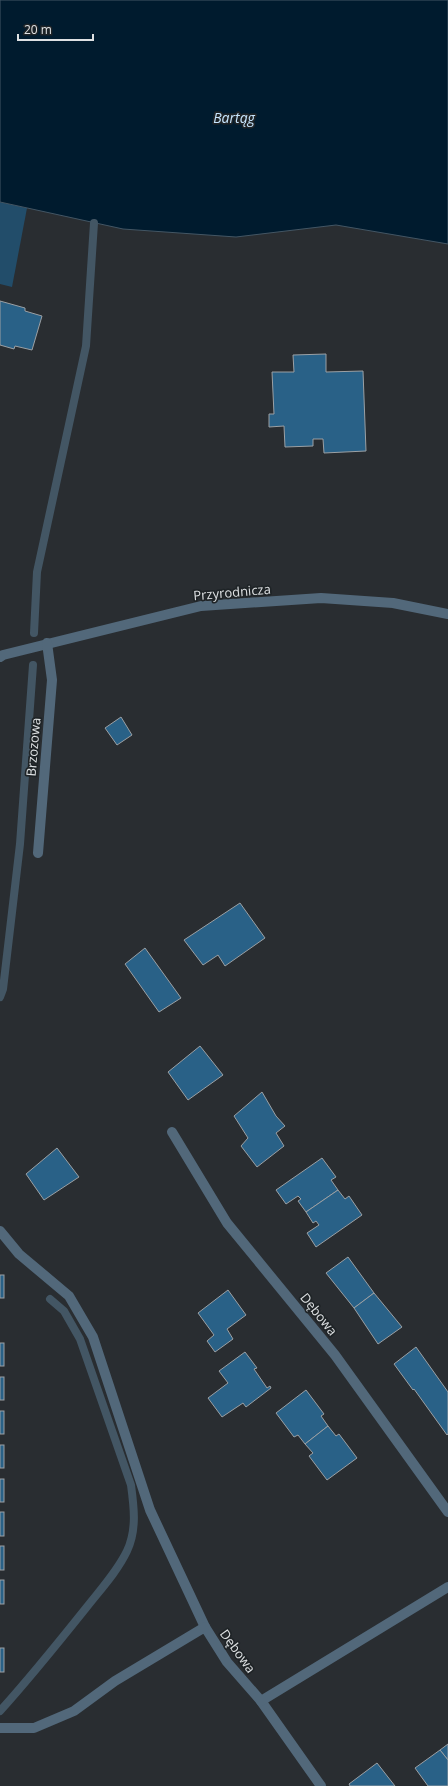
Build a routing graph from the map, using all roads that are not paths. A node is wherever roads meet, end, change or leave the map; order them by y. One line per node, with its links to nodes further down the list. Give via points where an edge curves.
1 (448, 614): 2 (street, Przyrodnicza, via 392,603 320,598 201,606)
2 (48, 643): 3 (street, Przyrodnicza); 4 (street, Brzozowa, via 52,680)
3 (0, 657)
4 (38, 853)
5 (172, 1132): 7 (street, Dębowa, via 227,1223 335,1355)
6 (0, 1231): 9 (street, via 19,1254 69,1296 93,1337 150,1510)
7 (448, 1512)
8 (448, 1587): 10 (street)
9 (205, 1627): 10 (street, Dębowa, via 227,1662); 11 (street, Dębowa, via 115,1681 74,1711 34,1728)
10 (261, 1701): 12 (street, Dębowa)
11 (0, 1728)
12 (322, 1786)

